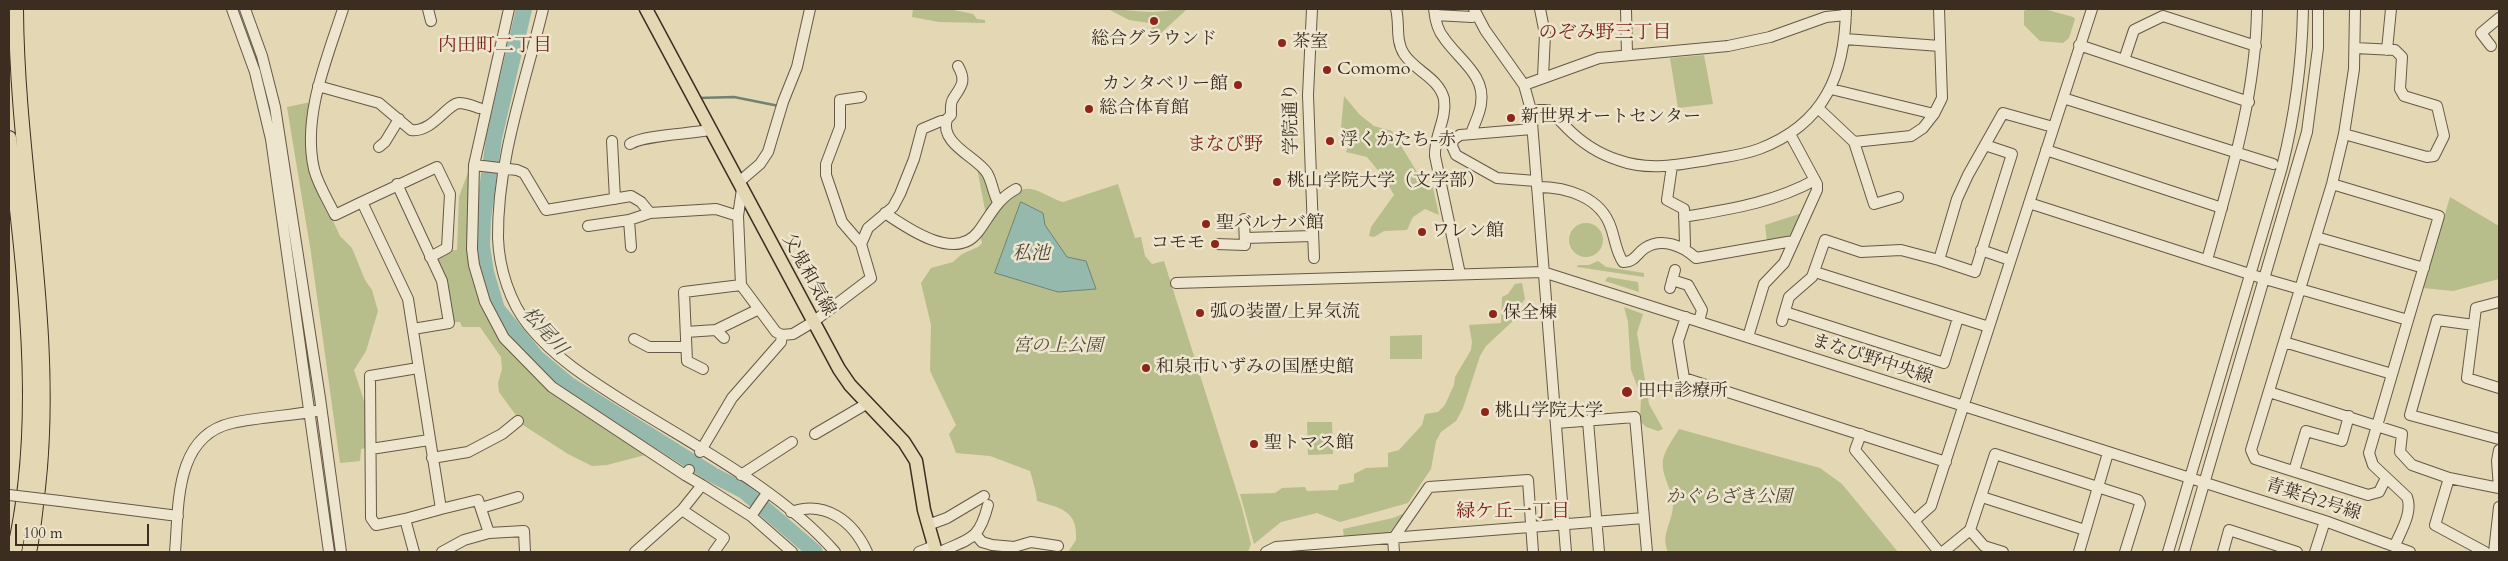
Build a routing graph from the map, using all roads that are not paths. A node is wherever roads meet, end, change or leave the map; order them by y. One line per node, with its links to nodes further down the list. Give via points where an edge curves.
1 (16, 9): 192 (highway, via 16,68 36,257 43,362 42,455)
2 (232, 9): 138 (street, via 255,72 270,139)
3 (245, 9): 137 (street, via 275,107)
4 (343, 9): 38 (street)
5 (428, 9): 25 (street)
6 (509, 9): 39 (street)
7 (543, 9): 68 (street)
8 (646, 9): 52 (main road, 父鬼和気線)
9 (810, 9): 73 (street, via 797,67 768,152)
10 (1312, 9): 88 (street, 学院通り, via 1308,95)
11 (1396, 9): 105 (street, via 1398,39 1403,53 1436,84 1443,98 1444,118 1435,156)
12 (1540, 9): 36 (street, via 1545,34)
13 (1939, 9): 28 (street)
14 (2092, 9): 27 (street)
15 (2257, 9): 29 (street)
16 (2303, 9): 106 (street, via 2302,50 2292,127)
17 (2318, 9): 107 (street, via 2318,48 2307,132)
18 (2355, 9): 31 (street)
19 (2390, 9): 32 (street)
20 (1435, 12): 21 (street, via 1472,17); 53 (street, via 1444,38 1467,63 1482,92 1482,104)
21 (1475, 12): 37 (street)
22 (1846, 12): 26 (street); 33 (street, via 1770,37 1734,45)
23 (1629, 14): 33 (street)
24 (2499, 18): 30 (street, via 2482,33)
25 (431, 21)
26 (1845, 39): 28 (street); 40 (street)
27 (2079, 45): 34 (street); 42 (street)
28 (1940, 46): 47 (street, via 1942,98)
29 (2256, 46): 34 (street, via 2163,16 2134,30); 43 (street)
30 (2491, 46)
31 (2355, 48): 32 (street); 55 (street)
32 (2387, 50): 55 (street, via 2395,50 2402,57 2400,89 2404,96 2438,106 2444,136 2442,142 2434,156 2427,158)
33 (1627, 55): 36 (street, via 1587,60)
34 (2124, 60): 43 (street)
35 (958, 66): 49 (street, via 962,86 952,100 951,115)
36 (1543, 77): 37 (street)
37 (1524, 85): 46 (street)
38 (318, 86): 48 (street, via 371,100); 77 (street, via 310,142 314,171 335,215)
39 (492, 86): 44 (street); 56 (street)
40 (1831, 89): 45 (street); 47 (street)
41 (861, 97): 92 (street, via 840,100 840,127 825,170 842,222)
42 (2063, 98): 50 (street); 64 (street)
43 (2249, 102): 64 (street)
44 (479, 108): 48 (street, via 454,105 439,119 416,131); 56 (street)
45 (1818, 108): 54 (street); 59 (street)
46 (1530, 110): 51 (street); 67 (street, via 1548,110 1588,145 1617,160 1640,166)
47 (1934, 114): 59 (street, via 1923,128 1911,136)
48 (399, 119): 62 (street)
49 (946, 122): 78 (street, via 955,144 986,173); 82 (street, via 940,121 922,129 902,191 893,207)
50 (2053, 128): 61 (street, via 2003,113); 63 (street)
51 (1532, 129): 53 (street); 71 (street)
52 (710, 130): 60 (street, via 638,139); 73 (main road, 父鬼和気線)
53 (1471, 134): 71 (street, via 1460,135 1454,140 1452,146 1456,155 1497,178)
54 (1790, 134): 67 (street, via 1748,153); 69 (street)
55 (2344, 134): 72 (street)
56 (480, 136): 66 (street)
57 (9, 138): 191 (highway, via 22,260 30,393 28,451)
58 (612, 141): 76 (street)
59 (1854, 142): 75 (street, via 1874,204)
60 (630, 144)
61 (1985, 145): 96 (street, via 2012,154); 99 (street, via 1958,198)
62 (379, 147)
63 (2046, 150): 79 (street); 80 (street)
64 (2237, 154): 65 (street); 80 (street)
65 (2272, 164)
66 (477, 165): 68 (street); 161 (street, via 471,227 474,265 485,302 504,338 552,387 687,472)
67 (1672, 166): 84 (street, via 1667,200 1684,209)
68 (502, 169): 76 (street, via 524,173 546,210); 151 (street, via 498,240 510,292 524,320 564,361)
69 (1815, 180): 84 (street, via 1766,202); 91 (street, via 1816,194)
70 (397, 184): 77 (street); 97 (street); 97 (street, via 437,167 446,185 450,202 447,248)
71 (1537, 184): 95 (street, via 1584,196 1596,206 1611,226 1623,262 1652,245); 103 (street)
72 (2332, 184): 89 (street); 102 (street, via 2439,216)
73 (741, 185): 83 (street); 118 (main road, 父鬼和気線)
74 (1016, 189): 78 (street)
75 (1898, 197)
76 (615, 199): 81 (street, via 636,198)
77 (362, 202): 121 (street, via 408,299)
78 (998, 202): 82 (street, via 975,236 956,244 927,237)
79 (2029, 203): 100 (street); 101 (street)
80 (2222, 208): 101 (street)
81 (650, 213): 83 (street, via 716,209); 86 (street)
82 (885, 213): 92 (street, via 868,228)
83 (738, 216): 110 (street)
84 (1684, 217): 95 (street, via 1686,245)
85 (1244, 219): 90 (street)
86 (629, 220): 87 (street); 94 (street)
87 (588, 226)
88 (1313, 236): 90 (street); 98 (street, 学院通り)
89 (2316, 237): 102 (street); 111 (street)
90 (1245, 238): 93 (street, via 1245,245)
91 (1793, 241): 95 (street, via 1696,258); 125 (street, via 1782,267 1764,284)
92 (861, 244): 118 (street, via 872,278)
93 (1216, 244)
94 (631, 247)
95 (1683, 248)
96 (1982, 250): 99 (street, via 1975,272); 100 (street)
97 (430, 257): 121 (street, via 442,282 449,324)
98 (1314, 258)
99 (1939, 260): 104 (street, via 1901,250 1861,252 1825,240)
100 (2010, 260): 120 (street)
101 (2207, 260): 106 (street)
102 (2424, 268): 116 (street)
103 (1543, 272): 105 (street, まなび野中央線); 114 (street, まなび野中央線); 142 (street)
104 (1815, 272): 115 (street); 115 (street, via 1790,297 1783,317 1944,362)
105 (1460, 274): 109 (street, まなび野中央線)
106 (2250, 274): 107 (street); 159 (street)
107 (2265, 279): 111 (street); 160 (street)
108 (1672, 280): 117 (street, via 1688,285 1702,310)
109 (1176, 283)
110 (741, 285): 113 (street); 123 (street, via 684,292)
111 (2301, 289): 116 (street); 128 (street)
112 (2499, 302): 119 (street, via 2476,308)
113 (759, 308): 122 (street); 124 (street, via 776,332)
114 (1686, 317): 117 (street, まなび野中央線); 145 (street, via 1678,341 1684,378)
115 (1958, 318): 120 (street)
116 (2408, 320): 132 (street)
117 (1699, 321): 125 (street, まなび野中央線)
118 (814, 322): 124 (street, via 793,334); 135 (main road, 父鬼和気線, via 839,369)
119 (2474, 324): 133 (street, via 2467,378); 146 (street, via 2437,320 2410,415)
120 (1989, 328): 136 (street)
121 (413, 329): 130 (street)
122 (716, 330): 123 (street); 126 (street)
123 (686, 332): 129 (street)
124 (782, 335): 151 (street, via 781,342 732,398)
125 (1748, 337): 136 (street, まなび野中央線)
126 (724, 338)
127 (634, 339): 129 (street, via 649,347)
128 (2284, 342): 132 (street); 134 (street)
129 (686, 347): 131 (street, via 687,361)
130 (418, 368): 147 (street); 149 (street, via 370,376)
131 (703, 369)
132 (2392, 374): 143 (street)
133 (2499, 388)
134 (2269, 392): 139 (street); 155 (street, via 2251,450 2255,459)
135 (868, 404): 144 (street); 180 (main road, 父鬼和気線, via 904,442 916,461)
136 (1964, 407): 152 (street, まなび野中央線); 154 (street)
137 (322, 410): 138 (street); 195 (street)
138 (309, 412): 174 (street, via 231,424 212,431 194,448 188,460 181,482); 194 (street)
139 (2349, 416): 143 (street); 155 (street, via 2342,441 2306,431)
140 (518, 421): 153 (street, via 502,434 468,452)
141 (1588, 421): 142 (street); 175 (street, via 1635,417); 179 (street)
142 (1556, 424): 181 (street)
143 (2376, 424): 157 (street, via 2370,458); 158 (street, via 2402,434 2400,452 2412,465)
144 (814, 434)
145 (1861, 434): 154 (street); 177 (street, via 1855,450)
146 (2499, 439)
147 (429, 440): 149 (street); 153 (street)
148 (792, 442): 156 (street)
149 (371, 449): 176 (street, via 372,523)
150 (2499, 450): 163 (street)
151 (701, 451): 156 (street)
152 (2108, 453): 159 (street, まなび野中央線); 162 (street)
153 (432, 458): 170 (street)
154 (1946, 462): 177 (street, via 1932,506)
155 (2294, 471): 157 (street, via 2368,496 2379,492)
156 (741, 475): 164 (street)
157 (2386, 478): 188 (street, via 2409,502)
158 (2449, 478): 163 (street); 222 (street, via 2435,525)
159 (2190, 479): 160 (street, 青葉台2号線); 216 (street)
160 (2205, 483): 178 (street, 青葉台2号線); 217 (street)
161 (702, 485): 171 (street); 173 (street)
162 (2098, 487): 167 (street, via 1995,454); 184 (street); 215 (street, via 2138,500 2140,504)
163 (2499, 488)
164 (767, 494): 172 (street); 173 (street)
165 (9, 495): 174 (street, bridge)
166 (518, 497): 169 (street)
167 (1982, 497): 183 (street); 184 (street)
168 (2499, 507): 223 (street)
169 (481, 508): 170 (street, via 478,500); 185 (street)
170 (441, 509): 176 (street)
171 (682, 510): 199 (street); 200 (street, via 724,538)
172 (791, 512): 202 (street, via 812,527); 203 (street, via 812,508 841,517 857,533)
173 (752, 515): 201 (street)
174 (178, 516): 193 (street)
175 (1644, 518): 179 (street); 210 (street)
176 (405, 519): 196 (street)
177 (1914, 521): 211 (street)
178 (2325, 521): 188 (street, 青葉台2号線); 220 (street)
179 (1597, 523): 181 (street); 209 (street)
180 (928, 525): 186 (street, via 986,501 983,525); 190 (main road, 父鬼和気線)
181 (1564, 525): 182 (street); 208 (street)
182 (1532, 527): 187 (street); 187 (street, via 1528,480 1429,487); 207 (street)
183 (1970, 530): 212 (street); 213 (street, via 1984,546)
184 (2085, 530): 214 (street)
185 (489, 533): 197 (street, via 464,540); 198 (street, via 524,531)
186 (976, 535): 189 (street, via 982,542 992,545 1014,547 1031,542); 190 (street)
187 (1393, 539): 205 (street, via 1276,547); 206 (street)
188 (2395, 545): 221 (street, 青葉台2号線)
189 (1058, 546)
190 (937, 550): 204 (street)
191 (14, 552)
192 (29, 552)
193 (175, 552)
194 (329, 552)
195 (340, 552)
196 (414, 552)
197 (442, 552)
198 (525, 552)
199 (634, 552)
200 (714, 552)
201 (792, 552)
202 (835, 552)
203 (867, 552)
204 (919, 552)
205 (1266, 552)
206 (1394, 552)
207 (1533, 552)
208 (1566, 552)
209 (1599, 552)
210 (1647, 552)
211 (1939, 552)
212 (1943, 552)
213 (2003, 552)
214 (2079, 552)
215 (2125, 552)
216 (2168, 552)
217 (2184, 552)
218 (2223, 552): 219 (street, via 2229,530)
219 (2297, 552)
220 (2315, 552)
221 (2410, 552)
222 (2485, 552)
223 (2494, 552)

